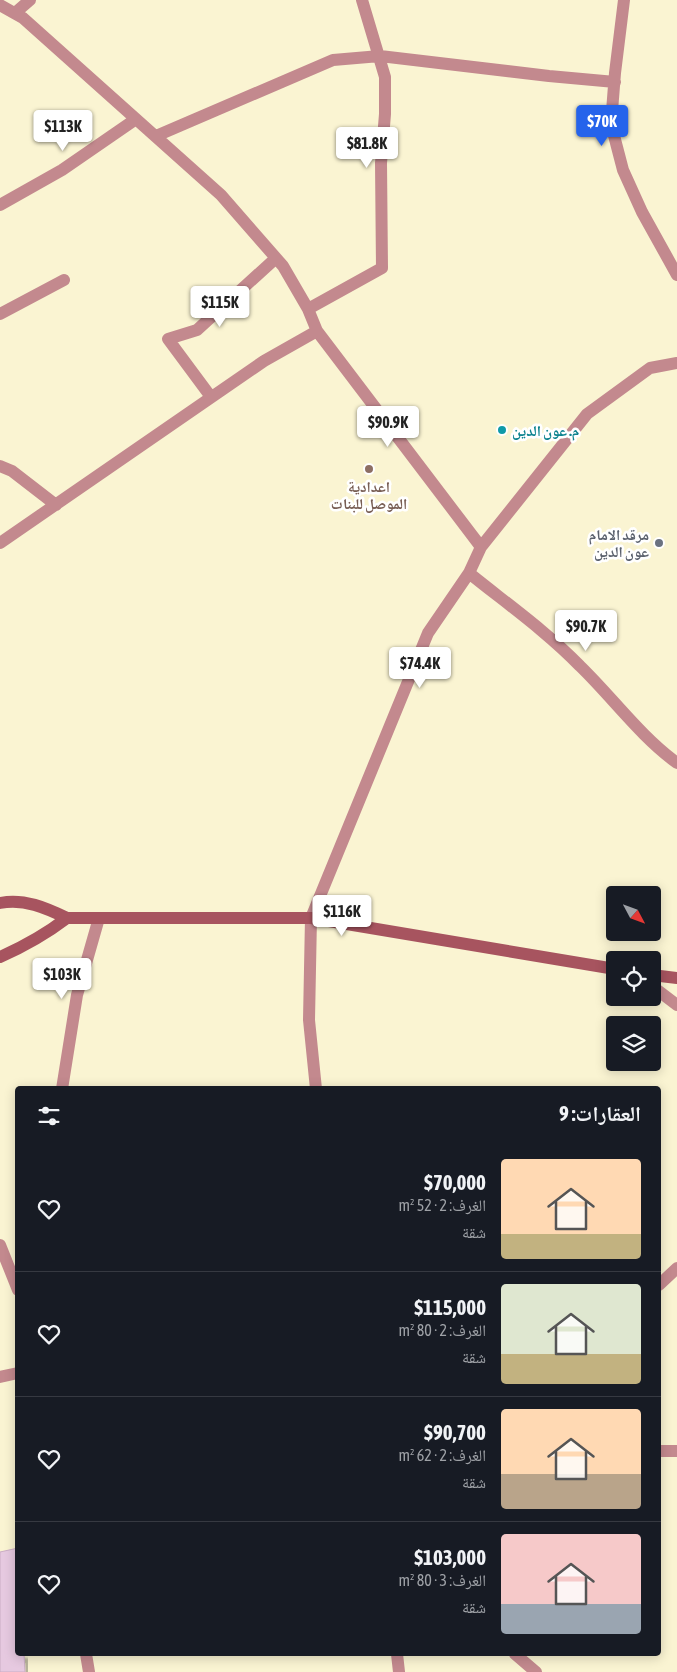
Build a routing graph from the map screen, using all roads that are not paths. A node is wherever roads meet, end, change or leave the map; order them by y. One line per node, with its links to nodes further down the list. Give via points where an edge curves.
1 (30, 0): 5 (street)
2 (362, 0): 6 (street)
3 (624, 0): 7 (street)
4 (0, 5): 5 (street)
5 (15, 13): 8 (street)
6 (380, 56): 7 (street); 9 (street, via 333,60); 14 (street, via 385,77 381,163 382,268)
7 (615, 82): 12 (street, via 611,124 623,170)
8 (136, 119): 9 (street); 10 (street, via 62,170)
9 (156, 136): 11 (street, via 221,195)
10 (0, 205)
11 (276, 258): 14 (street); 18 (street, via 197,330 168,339)
12 (677, 275)
13 (64, 280): 15 (street)
14 (308, 309): 16 (street)
15 (0, 314)
16 (317, 331): 18 (street, via 264,360); 22 (street)
17 (677, 363): 22 (street, via 650,368 587,414)
18 (211, 397): 20 (street)
19 (0, 466): 20 (street, via 12,471)
20 (56, 505): 21 (street)
21 (0, 543)
22 (481, 547): 23 (street)
23 (469, 573): 24 (street, via 580,665 657,748); 28 (street, via 428,633)
24 (677, 763)
25 (0, 903): 26 (main road, via 23,902)
26 (67, 918): 27 (main road); 29 (main road, via 22,948)
27 (99, 918): 28 (main road); 35 (street, via 77,994)
28 (311, 918): 30 (main road); 36 (street, via 309,1020)
29 (0, 957)
30 (606, 967)
31 (661, 975): 32 (main road)
32 (677, 978)
33 (661, 993): 34 (street)
34 (677, 1005)
35 (62, 1086)
36 (316, 1086)
37 (0, 1245): 39 (street)
38 (677, 1268): 40 (street)
39 (15, 1282)
40 (661, 1283)
41 (15, 1374): 42 (street)
42 (0, 1377)
43 (676, 1449): 44 (street)
44 (661, 1451)
45 (86, 1656): 48 (street)
46 (397, 1656): 49 (street)
47 (517, 1656): 50 (street)
48 (89, 1672)
49 (399, 1672)
50 (536, 1672)

